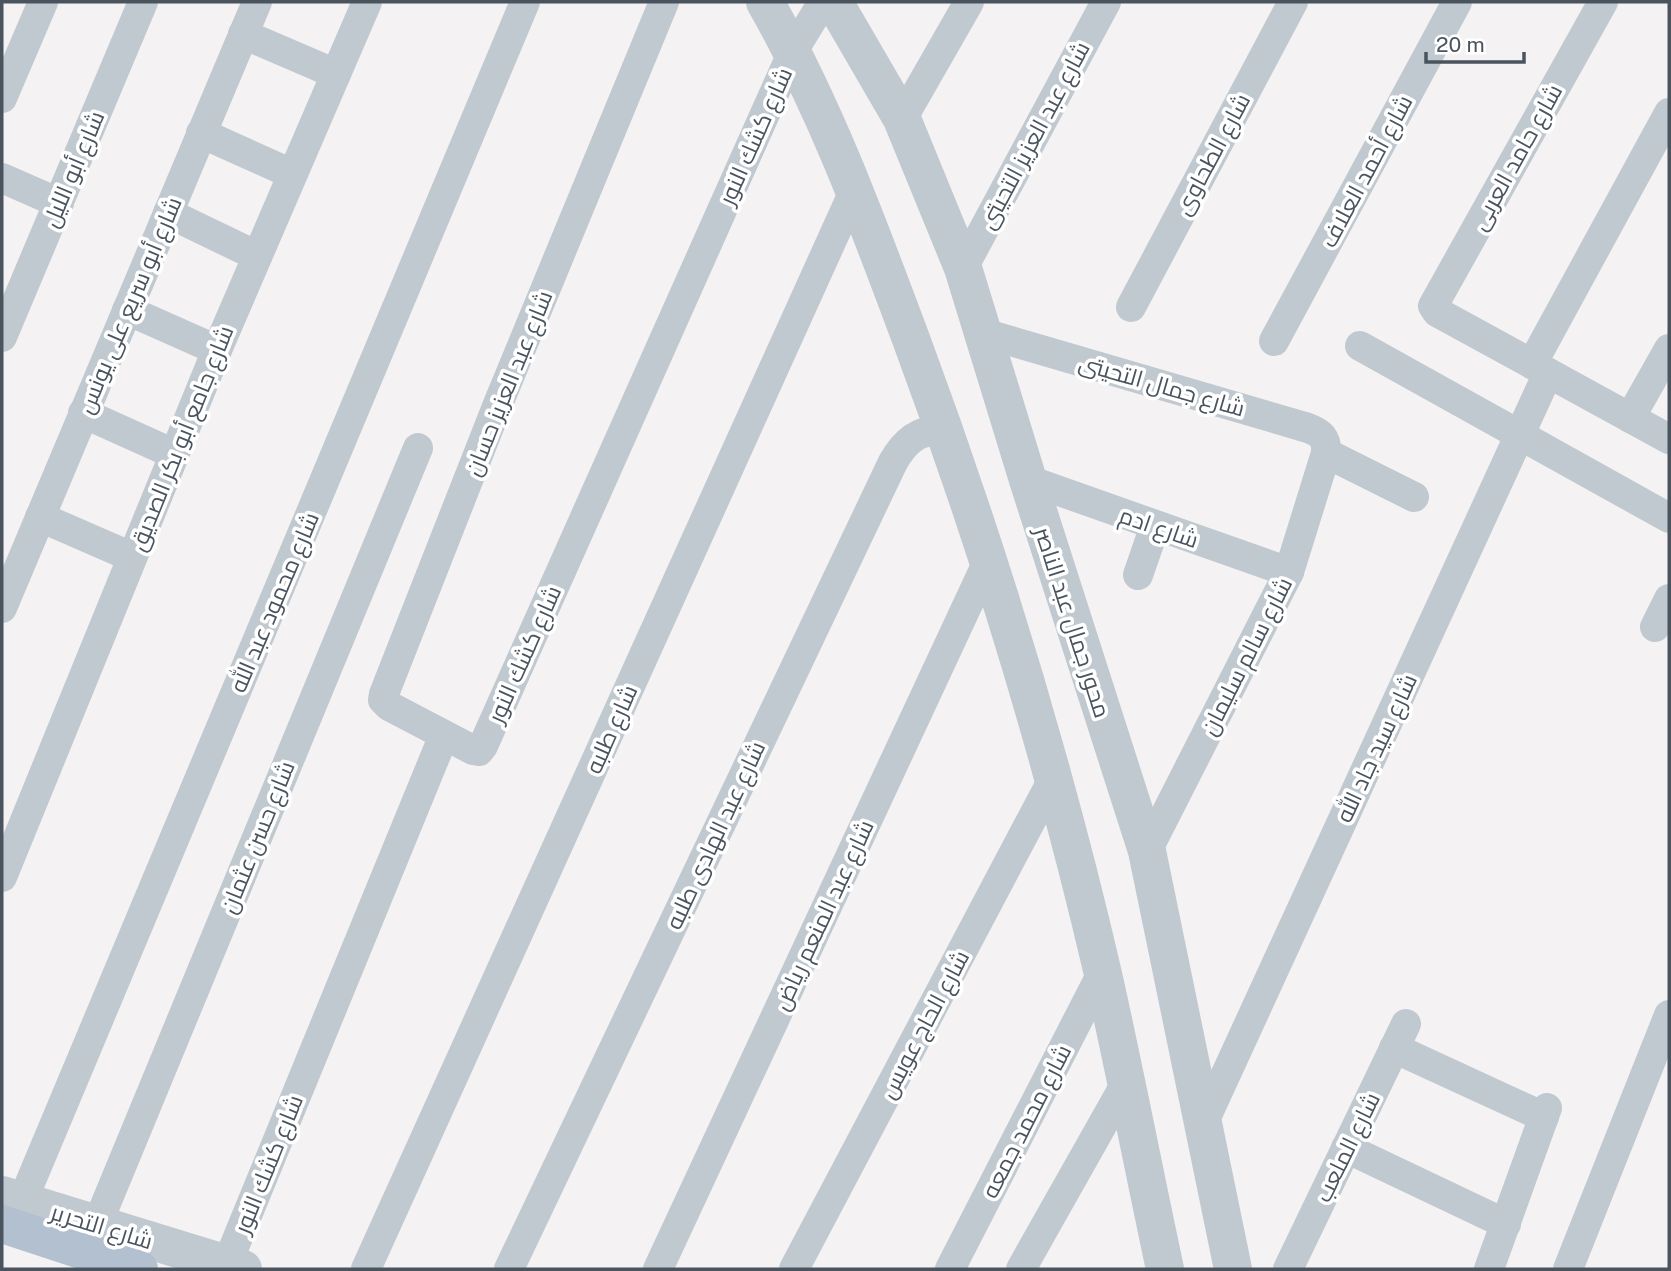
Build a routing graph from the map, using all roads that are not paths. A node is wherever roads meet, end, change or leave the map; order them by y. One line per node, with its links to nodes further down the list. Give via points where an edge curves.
1 (43, 2): 17 (street)
2 (143, 2): 24 (street, شارع أبو الليل)
3 (257, 2): 14 (street, شارع أبو سريع على يونس)
4 (367, 2): 16 (street, شارع جامع أبو بكر الصديق)
5 (525, 2): 66 (street, شارع محمود عبد الله)
6 (664, 2): 57 (street, شارع عبد العزيز حسان, via 384,694 389,706)
7 (765, 2): 15 (street)
8 (969, 2): 19 (street)
9 (1105, 2): 27 (street, شارع عبد العزيز التحيتى)
10 (1293, 2): 28 (street, شارع الطحاوى)
11 (1457, 2): 32 (street, شارع أحمد العلاف)
12 (1603, 2): 36 (street, شارع حامد العربى, via 1433,306)
13 (835, 4): 15 (street, شارع كشك النور); 19 (street, محور جمال عبد الناصر)
14 (243, 34): 16 (street); 20 (street, شارع أبو سريع على يونس)
15 (793, 51): 23 (street); 57 (street, شارع كشك النور, via 483,746 473,750)
16 (336, 74): 21 (street, شارع جامع أبو بكر الصديق)
17 (2, 98)
18 (1669, 113): 36 (street, شارع سيد جاد الله)
19 (902, 119): 27 (street, محور جمال عبد الناصر)
20 (201, 133): 21 (street); 25 (street, شارع أبو سريع على يونس)
21 (292, 174): 26 (street, شارع جامع أبو بكر الصديق)
22 (2, 178): 24 (street)
23 (855, 189): 39 (street); 74 (street, شارع طلبه)
24 (58, 203): 31 (street, شارع أبو الليل)
25 (168, 213): 26 (street); 29 (street, شارع أبو سريع على يونس)
26 (257, 256): 35 (street, شارع جامع أبو بكر الصديق)
27 (963, 268): 30 (street, محور جمال عبد الناصر)
28 (1131, 307)
29 (127, 310): 35 (street); 37 (street, شارع أبو سريع على يونس)
30 (983, 334): 43 (street, شارع جمال التحيتى, via 1308,428 1323,437); 45 (street, محور جمال عبد الناصر)
31 (2, 337)
32 (1274, 341)
33 (1360, 346): 40 (street)
34 (1669, 349): 38 (street)
35 (217, 350): 44 (street, شارع جامع أبو بكر الصديق)
36 (1540, 369): 38 (street); 40 (street, شارع سيد جاد الله)
37 (83, 413): 44 (street); 47 (street, شارع أبو سريع على يونس)
38 (1630, 418): 41 (street)
39 (945, 432): 51 (street); 75 (street, شارع عبد الهادى طلبه, via 931,429 915,436 893,462)
40 (1520, 435): 48 (street); 64 (street, شارع سيد جاد الله)
41 (1669, 439)
42 (418, 448): 68 (street, شارع حسن عثمان)
43 (1326, 453): 46 (street); 52 (street, شارع سالم سليمان)
44 (174, 454): 50 (street, شارع جامع أبو بكر الصديق)
45 (1028, 480): 49 (street, شارع ادم); 59 (street, محور جمال عبد الناصر)
46 (1414, 497)
47 (40, 517): 50 (street); 55 (street, شارع أبو سريع على يونس)
48 (1669, 518)
49 (1155, 526): 52 (street, شارع ادم); 53 (street)
50 (132, 557): 60 (street, شارع جامع أبو بكر الصديق)
51 (988, 561): 58 (street); 76 (street, شارع عبد المنعم رياض)
52 (1289, 572): 59 (street, شارع سالم سليمان)
53 (1138, 575)
54 (1669, 599): 56 (street)
55 (2, 608)
56 (1656, 627)
57 (444, 735): 70 (street, شارع كشك النور)
58 (1053, 779): 61 (street); 77 (street, شارع الحاج عويس)
59 (1147, 851): 64 (street, محور جمال عبد الناصر)
60 (2, 877)
61 (1102, 973): 63 (street); 78 (street, شارع محمد جمعه)
62 (1669, 1015): 83 (street)
63 (1126, 1083): 79 (street); 80 (street)
64 (1203, 1124): 81 (street, محور جمال عبد الناصر)
65 (1346, 1148): 67 (street); 67 (street, شارع الملعب, via 1400,1036 1545,1113); 71 (street, شارع الملعب)
66 (9, 1207): 68 (street, شارع التحرير); 73 (main road)
67 (1506, 1224): 82 (street)
68 (97, 1225): 70 (street, شارع التحرير)
69 (2, 1252): 72 (main road)
70 (235, 1267)
71 (1292, 1268)
72 (56, 1269)
73 (139, 1269)
74 (366, 1269)
75 (509, 1269)
76 (658, 1269)
77 (794, 1269)
78 (950, 1269)
79 (1021, 1269)
80 (1165, 1269)
81 (1233, 1269)
82 (1489, 1269)
83 (1568, 1269)

